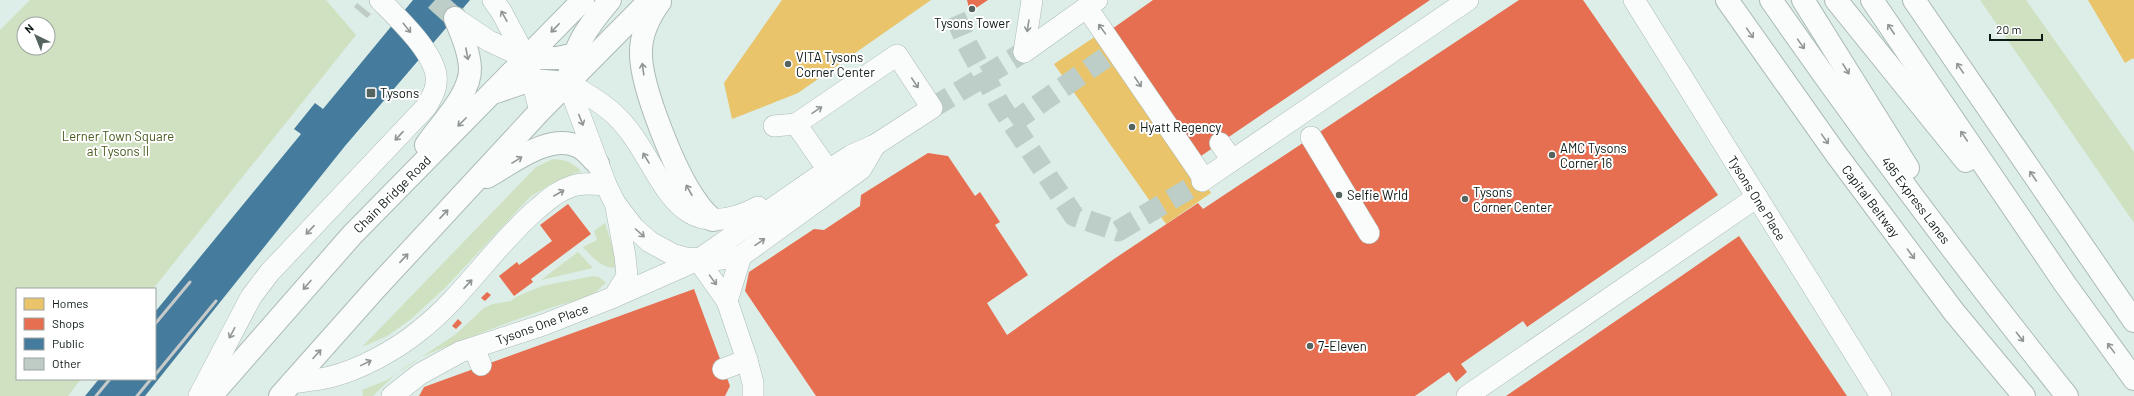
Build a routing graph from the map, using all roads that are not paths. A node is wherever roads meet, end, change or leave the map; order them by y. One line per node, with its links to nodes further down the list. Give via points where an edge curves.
1 (380, 0): 54 (street, one-way to 54, via 406,26 431,61 436,76 435,90 426,107 265,278 251,297)
2 (493, 0): 20 (street, one-way to 2)
3 (582, 0): 20 (main road, Chain Bridge Road, one-way to 20)
4 (610, 0): 19 (main road)
5 (650, 0): 18 (main road)
6 (661, 0): 37 (main road, one-way to 6, via 696,202 683,177 645,86 641,52 645,27)
7 (1032, 0): 16 (street, one-way to 16, via 1024,52)
8 (1468, 0): 30 (street)
9 (1634, 0): 35 (street, Tysons One Place)
10 (1727, 0): 47 (main road, Capital Beltway, one-way to 47, via 1836,154)
11 (1771, 0): 45 (main road, 495 Express Lanes, one-way to 45, via 1826,80)
12 (1804, 0): 45 (main road, one-way to 45)
13 (1836, 0): 42 (main road)
14 (1872, 0): 42 (main road, one-way to 14)
15 (1914, 0): 36 (main road, one-way to 15)
16 (1092, 4): 30 (street, via 1116,50 1203,180)
17 (455, 18): 20 (street, via 489,41); 39 (main road, one-way to 39, via 466,46 470,69 464,92 426,145)
18 (612, 39): 19 (main road, via 591,50); 22 (main road)
19 (573, 54): 20 (main road, via 558,58); 22 (main road)
20 (526, 58): 21 (street); 23 (main road, Chain Bridge Road)
21 (532, 80): 22 (main road); 23 (main road); 24 (street)
22 (568, 83): 24 (main road); 31 (street, one-way to 31); 37 (street, one-way to 22, via 696,217 680,205 661,183 614,114)
23 (490, 95): 39 (main road, Chain Bridge Road, one-way to 39)
24 (540, 111): 33 (main road)
25 (796, 124): 26 (street); 29 (street, Tysons One Place, one-way to 29, via 891,48 932,108); 32 (street)
26 (774, 126)
27 (1311, 137): 38 (street)
28 (1220, 143): 30 (street)
29 (875, 146): 32 (street, Tysons One Place, via 852,155); 40 (street, Tysons One Place, one-way to 29, via 861,170)
30 (1232, 160)
31 (598, 164): 33 (main road, one-way to 31, via 536,148 559,143 577,146); 34 (street)
32 (822, 174): 37 (street, via 746,214 724,221); 41 (street, Tysons One Place)
33 (470, 186): 52 (main road, one-way to 33)
34 (610, 194): 41 (street, one-way to 41, via 634,228 650,242 672,254); 43 (street, via 625,256 627,276); 52 (street, one-way to 34, via 348,372 419,331 466,285 520,224 552,197 570,186 590,184)
35 (1757, 197): 53 (street); 58 (street, Tysons One Place)
36 (2055, 208): 46 (main road); 48 (main road)
37 (713, 220)
38 (1369, 233)
39 (352, 235): 55 (main road, Chain Bridge Road, one-way to 55)
40 (741, 256): 41 (street, Tysons One Place); 44 (street)
41 (698, 260): 43 (street, Tysons One Place); 44 (street, one-way to 44)
42 (2065, 284): 51 (main road, one-way to 42)
43 (614, 297): 56 (street, Tysons One Place, via 543,325 478,356 460,352 420,374)
44 (727, 301): 49 (street)
45 (1995, 306): 61 (main road, 495 Express Lanes, one-way to 61)
46 (2134, 306)
47 (1954, 312): 59 (main road); 60 (main road, Capital Beltway)
48 (2134, 321)
49 (747, 360): 50 (street); 57 (street, via 753,383)
50 (723, 369)
51 (2134, 379)
52 (286, 390)
53 (1470, 395)
54 (199, 396)
55 (211, 396)
56 (392, 396)
57 (753, 396)
58 (1881, 396)
59 (2012, 396)
60 (2024, 396)
61 (2067, 396)

